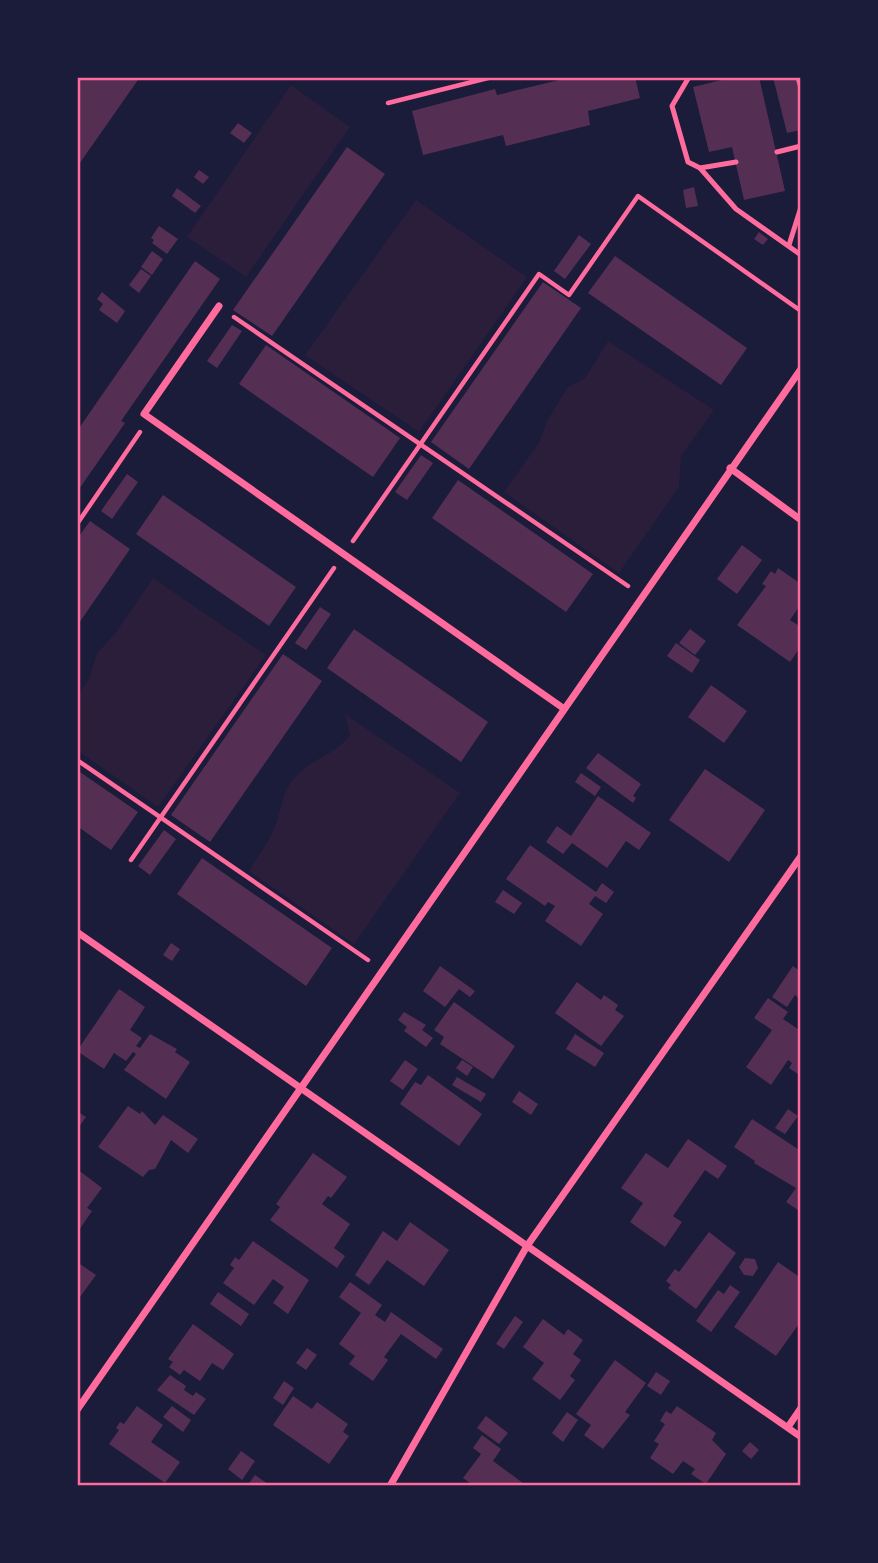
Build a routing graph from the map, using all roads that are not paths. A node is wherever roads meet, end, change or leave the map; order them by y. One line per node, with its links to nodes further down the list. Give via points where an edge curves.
1 (690, 77): 7 (lane, via 672,106 688,162)
2 (798, 77): 3 (lane)
3 (801, 88)
4 (801, 146): 5 (lane)
5 (777, 152)
6 (736, 162): 7 (lane)
7 (700, 168): 9 (lane, via 736,209)
8 (801, 207): 9 (lane)
9 (789, 244): 10 (lane)
10 (801, 255)
11 (219, 306): 15 (street, via 144,414)
12 (801, 369): 13 (street)
13 (730, 468): 14 (street); 15 (street)
14 (801, 520)
15 (562, 709): 18 (street)
16 (801, 856): 19 (street)
17 (77, 932): 18 (street)
18 (303, 1087): 19 (street); 21 (street)
19 (527, 1246): 22 (street); 24 (street)
20 (801, 1408): 22 (street)
21 (77, 1409)
22 (788, 1427): 23 (street)
23 (801, 1437)
24 (390, 1486)

